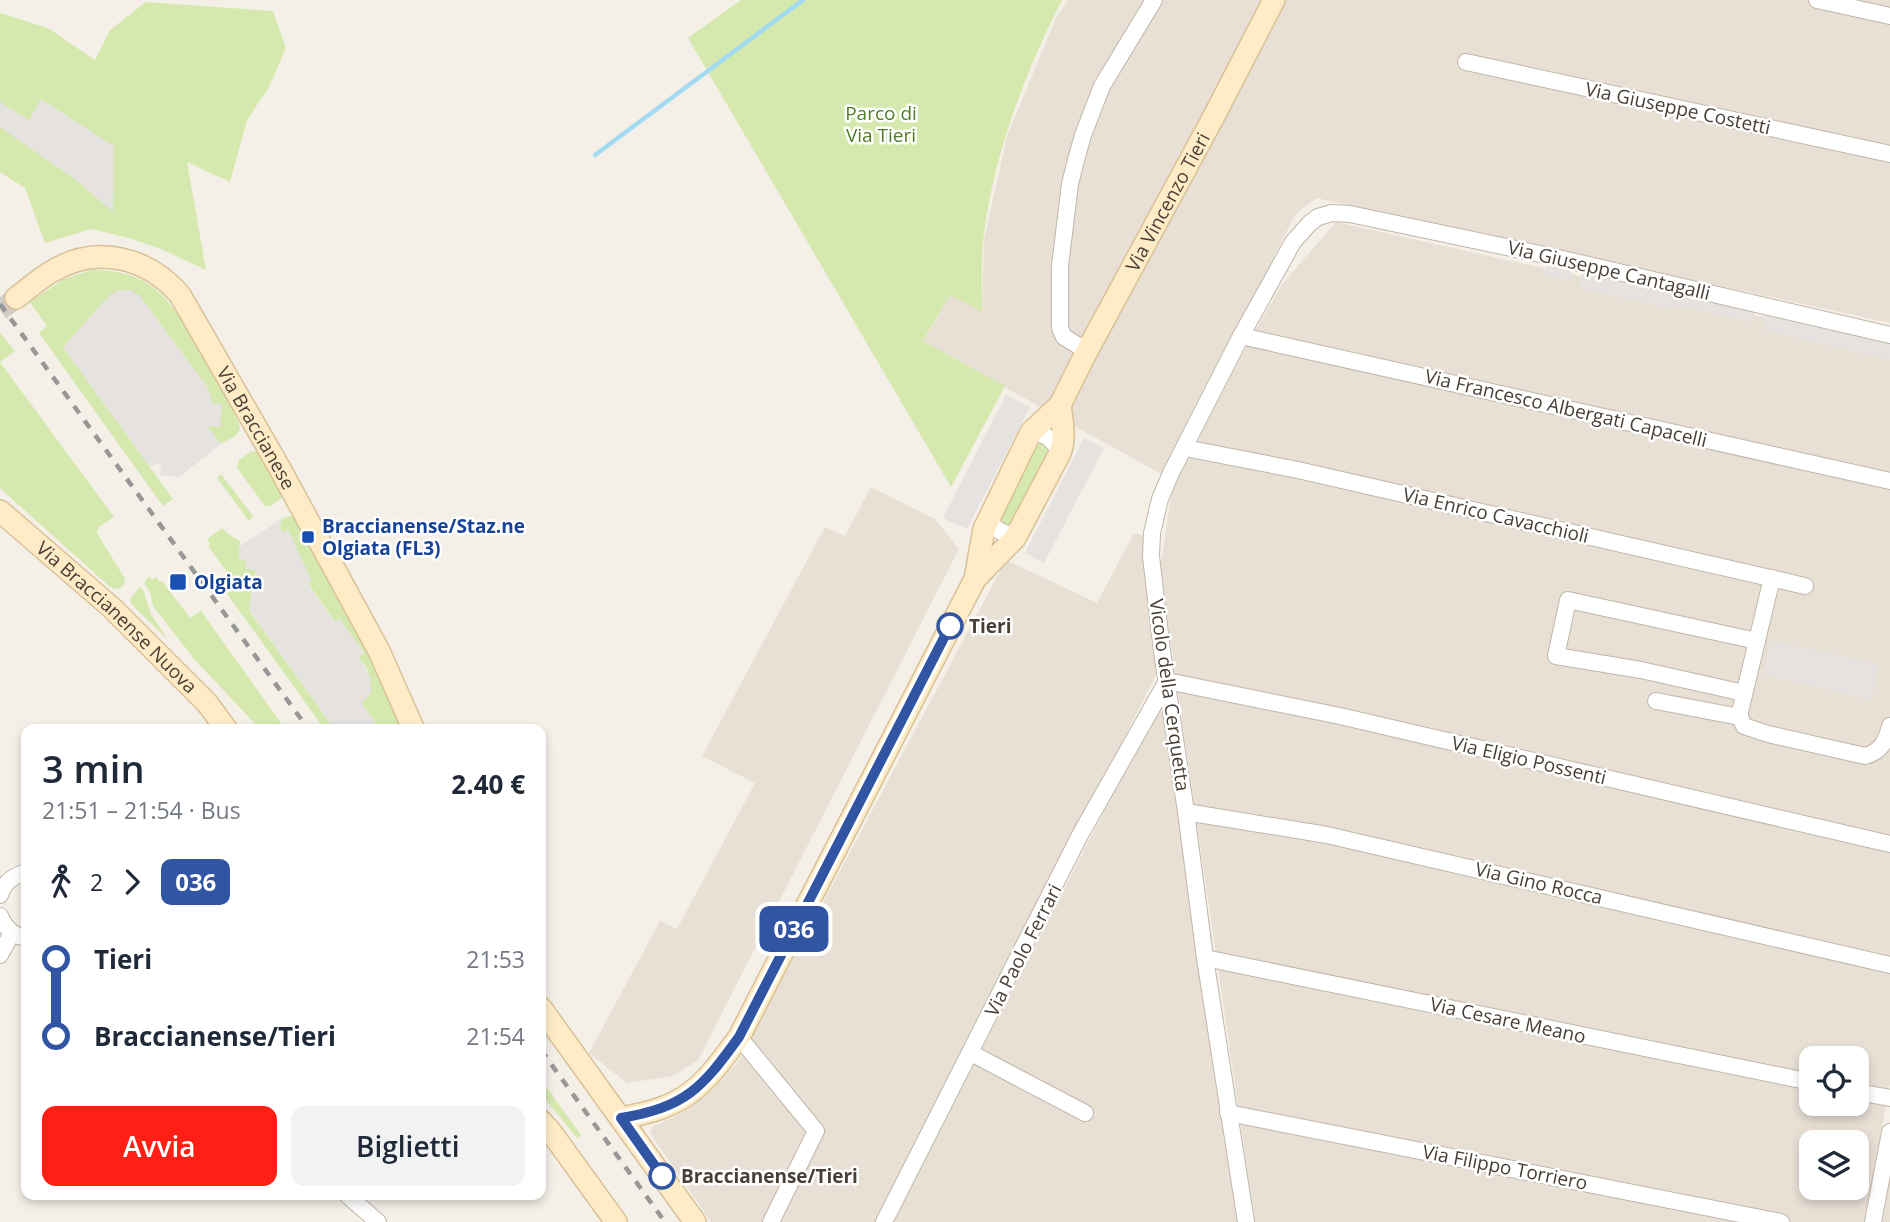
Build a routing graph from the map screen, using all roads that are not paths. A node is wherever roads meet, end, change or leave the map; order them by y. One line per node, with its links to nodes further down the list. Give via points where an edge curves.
1 (1154, 0): 11 (street, via 1102,86 1070,184 1060,266 1060,328 1064,337)
2 (1274, 0): 11 (street, Via Vincenzo Tieri)
3 (1817, 0): 4 (street)
4 (1890, 16)
5 (1466, 62): 6 (street, Via Giuseppe Costetti)
6 (1890, 154)
7 (1327, 214): 9 (street, Vicolo della Cerquetta, via 1310,223 1293,242); 10 (street, Via Giuseppe Cantagalli, via 1350,214 1554,257)
8 (16, 298): 29 (street, Via Braccianese, via 59,268 101,257 134,261 174,288 260,433 379,651)
9 (1241, 335): 14 (street, Vicolo della Cerquetta); 16 (street, Via Francesco Albergati Capacelli)
10 (1890, 335)
11 (1087, 351): 12 (street, Via Vincenzo Tieri)
12 (1060, 405): 13 (street, Via Vincenzo Tieri); 15 (street, Via Vincenzo Tieri)
13 (1031, 432): 15 (street, via 1050,438); 18 (street, Via Vincenzo Tieri)
14 (1185, 448): 20 (street, Via Enrico Cavacchioli); 24 (street, Vicolo della Cerquetta, via 1160,499 1152,533)
15 (1060, 453): 19 (street, Via Vincenzo Tieri)
16 (1890, 481)
17 (0, 511): 28 (street, Via Braccianense Nuova, via 112,608)
18 (989, 517): 19 (street, via 997,529); 21 (street, Via Vincenzo Tieri)
19 (1016, 536): 21 (street, Via Vincenzo Tieri)
20 (1772, 578): 22 (street, Via Enrico Cavacchioli); 23 (street)
21 (975, 579): 41 (street, Via Vincenzo Tieri)
22 (1805, 586)
23 (1757, 641): 25 (street); 25 (street, via 1568,600 1556,656)
24 (1167, 681): 31 (street, Vicolo della Cerquetta); 32 (street, Via Eligio Possenti, via 1353,719); 42 (street, Via Paolo Ferrari, via 1080,835)
25 (1744, 693): 27 (street)
26 (1656, 701): 27 (street)
27 (1740, 717): 30 (street, via 1744,726 1753,730 1865,756 1883,744)
28 (223, 724)
29 (411, 724)
30 (1890, 726)
31 (1186, 812): 38 (street, Vicolo della Cerquetta); 39 (street, Via Gino Rocca, via 1327,835)
32 (1890, 844)
33 (21, 874): 34 (street, via 8,882)
34 (0, 895)
35 (0, 916): 36 (street)
36 (19, 935): 37 (street)
37 (0, 955)
38 (1205, 958): 43 (street, Via Cesare Meano); 46 (street, Vicolo della Cerquetta)
39 (1890, 965)
40 (546, 1015): 48 (street)
41 (739, 1037): 48 (street, Via Vincenzo Tieri, via 691,1093 653,1111); 55 (street, via 816,1130)
42 (971, 1053): 47 (street); 56 (street, Via Paolo Ferrari)
43 (1799, 1080)
44 (1869, 1094): 45 (street)
45 (1890, 1098)
46 (1228, 1112): 57 (street, Vicolo della Cerquetta); 58 (street, Via Filippo Torriero)
47 (1085, 1113)
48 (621, 1118): 54 (street)
49 (546, 1126): 53 (street)
50 (1890, 1132): 59 (street)
51 (353, 1200): 52 (street)
52 (378, 1222)
53 (615, 1222)
54 (695, 1222)
55 (771, 1222)
56 (884, 1222)
57 (1246, 1222)
58 (1781, 1222)
59 (1873, 1222)

